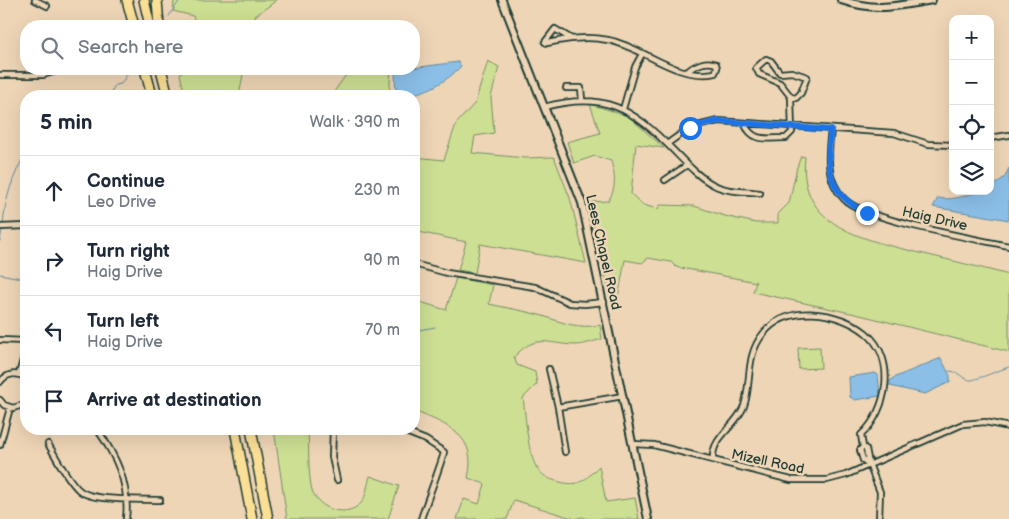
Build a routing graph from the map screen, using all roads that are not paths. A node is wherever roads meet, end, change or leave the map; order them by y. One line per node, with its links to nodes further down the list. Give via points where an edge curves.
1 (35, 0): 8 (street)
2 (127, 0): 9 (highway)
3 (144, 0): 10 (highway)
4 (157, 0): 11 (highway)
5 (502, 0): 30 (main road, Lees Chapel Road)
6 (841, 0): 7 (main road, via 864,8 882,8)
7 (932, 0)
8 (47, 6)
9 (132, 20)
10 (149, 20)
11 (159, 20)
12 (570, 38): 12 (street, via 547,44 545,42 553,30); 13 (street, via 609,40)
13 (642, 54): 14 (street); 31 (street)
14 (688, 72): 14 (street, via 704,75 715,73 717,68 710,62 696,65)
15 (784, 73): 23 (street); 23 (street, via 766,59 756,68 759,74); 28 (street, via 807,77 801,94)
16 (0, 75): 18 (street)
17 (20, 75): 19 (street)
18 (20, 75)
19 (43, 75)
20 (147, 75): 25 (highway)
21 (163, 75): 26 (highway)
22 (167, 75): 27 (highway)
23 (780, 83): 28 (street)
24 (566, 88): 29 (street, via 581,88)
25 (150, 90)
26 (167, 90)
27 (168, 90)
28 (791, 97): 33 (street)
29 (582, 100): 30 (street); 31 (street)
30 (544, 107): 46 (main road, Lees Chapel Road, via 582,203)
31 (623, 109): 37 (street, via 640,119)
32 (744, 123): 33 (street); 33 (street, via 755,137 786,138); 37 (street, via 718,121 699,124)
33 (792, 127): 34 (street)
34 (831, 130): 38 (street, via 894,133 928,144); 44 (street, Haig Drive, via 829,170 834,185 854,207)
35 (1009, 134): 36 (street)
36 (994, 137)
37 (667, 144): 39 (street)
38 (949, 145)
39 (687, 165): 40 (street); 41 (street, via 717,186)
40 (665, 180)
41 (760, 193)
42 (20, 226): 43 (street)
43 (0, 228)
44 (1009, 246)
45 (420, 265): 46 (street, via 535,287 570,303)
46 (604, 302): 53 (main road, Lees Chapel Road)
47 (0, 340): 48 (street)
48 (20, 341)
49 (20, 370): 51 (street)
50 (548, 370): 55 (street)
51 (19, 374): 52 (street, via 9,375)
52 (0, 382)
53 (623, 396): 55 (street); 65 (main road, Lees Chapel Road)
54 (0, 400): 56 (street)
55 (558, 407): 67 (street)
56 (10, 408): 57 (street); 66 (street)
57 (20, 408)
58 (1009, 427): 69 (street, Mizell Road, via 985,422 962,424)
59 (100, 435): 71 (street, via 121,471)
60 (236, 435): 74 (highway)
61 (252, 435): 75 (highway)
62 (332, 435): 70 (street)
63 (413, 435): 76 (street, via 444,452)
64 (48, 444): 71 (street, via 82,493)
65 (633, 444): 68 (street, Mizell Road, via 654,445); 77 (main road, Lees Chapel Road)
66 (0, 446)
67 (565, 452)
68 (713, 460): 69 (street, Mizell Road, via 808,482 846,475); 69 (street, via 714,445 735,422 744,406 748,366 756,344 770,326 789,316 824,315 844,320 867,334 878,349 886,373 886,386 877,413 861,435)
69 (869, 464): 78 (street, via 880,492)
70 (337, 480)
71 (127, 499): 72 (street); 73 (street)
72 (160, 500)
73 (126, 519)
74 (252, 519)
75 (268, 519)
76 (421, 519)
77 (648, 519)
78 (879, 519)

